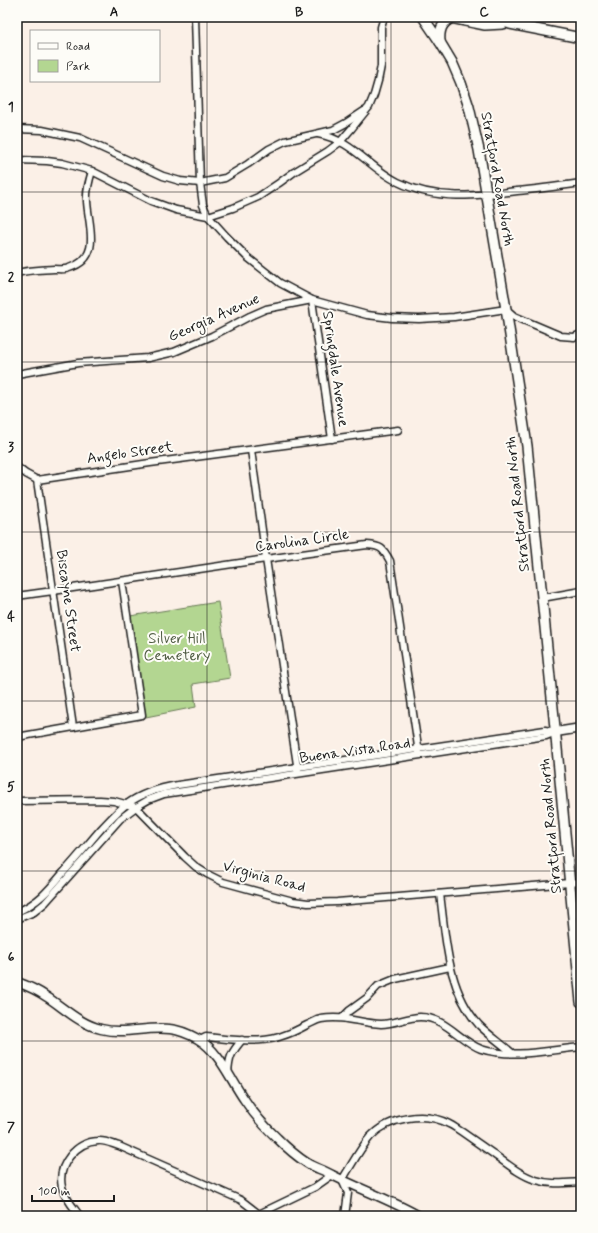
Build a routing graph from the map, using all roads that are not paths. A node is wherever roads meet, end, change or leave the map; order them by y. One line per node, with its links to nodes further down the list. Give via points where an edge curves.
1 (195, 17): 15 (street, Springdale Avenue)
2 (384, 17): 9 (street, via 381,33 381,66 374,95)
3 (423, 17): 8 (main road, Stratford Road North)
4 (489, 17): 6 (main road)
5 (449, 18): 6 (main road, via 485,25); 8 (main road, via 442,26)
6 (510, 24): 7 (main road)
7 (581, 38)
8 (440, 42): 17 (main road, Stratford Road North, via 457,73 469,107)
9 (368, 107): 11 (street, via 334,130); 12 (street)
10 (17, 129): 15 (street, via 49,131 80,138 163,176)
11 (314, 134): 12 (street); 15 (street, via 285,141 225,178)
12 (340, 142): 17 (street, via 384,174 414,189 439,195); 18 (street, via 258,197)
13 (17, 160): 14 (street, via 47,161)
14 (92, 171): 18 (street, via 151,201 176,210); 19 (street, via 86,200 91,242 86,256 79,264 68,269)
15 (200, 183): 18 (street, Springdale Avenue, via 203,205)
16 (581, 183): 17 (street)
17 (487, 195): 21 (main road, Stratford Road North)
18 (208, 216): 20 (street, Springdale Avenue, via 247,257 280,283)
19 (17, 273)
20 (312, 300): 21 (street, Georgia Avenue, via 367,315 392,318 454,317); 23 (street, Georgia Avenue, via 266,309 174,352 148,358 78,363); 25 (street, Springdale Avenue)
21 (506, 309): 22 (street, via 514,316 561,336 574,337); 34 (main road, Stratford Road North, via 527,444)
22 (581, 334)
23 (17, 374)
24 (398, 430): 25 (street)
25 (332, 440): 26 (street, Springdale Avenue)
26 (251, 450): 28 (street, Angelo Street); 29 (street)
27 (17, 467): 28 (street)
28 (37, 480): 32 (street, Biscayne Street)
29 (266, 559): 30 (street, Carolina Circle); 39 (street, Carolina Circle, via 367,545 377,546 385,551 390,560 394,583); 40 (street)
30 (122, 581): 32 (street, Carolina Circle); 35 (street, via 142,715)
31 (581, 591): 34 (street)
32 (53, 592): 33 (street, Carolina Circle); 35 (street, Biscayne Street)
33 (17, 596)
34 (542, 598): 37 (main road, Stratford Road North)
35 (73, 727): 38 (street)
36 (581, 728): 37 (street, Buena Vista Road)
37 (556, 732): 39 (street, Buena Vista Road, via 546,736); 45 (main road, Stratford Road North)
38 (17, 737)
39 (419, 752): 40 (street, Buena Vista Road)
40 (298, 770): 42 (street, via 165,787); 43 (street, Buena Vista Road, via 164,794)
41 (17, 801): 42 (street, Virginia Road, via 100,800)
42 (127, 804): 43 (street, Virginia Road); 47 (street, via 111,818 38,900)
43 (136, 807): 46 (street, Virginia Road, via 196,867 223,882 278,898 319,902); 48 (street, Buena Vista Road, via 120,818 45,903 34,912)
44 (581, 882): 45 (street, Virginia Road)
45 (570, 883): 46 (street, Virginia Road); 51 (main road, Stratford Road North)
46 (440, 894): 49 (street)
47 (17, 912)
48 (17, 919)
49 (450, 967): 52 (street, via 386,982 378,986); 56 (street, via 456,988 470,1013 488,1033)
50 (17, 982): 53 (street, via 33,988 85,1024 100,1029 125,1032 170,1029 184,1032)
51 (581, 1002)
52 (343, 1018): 54 (street, via 318,1020 277,1038); 56 (street, via 381,1024 420,1017 443,1024 481,1048)
53 (200, 1040): 54 (street, via 206,1037); 57 (street, via 212,1050)
54 (242, 1040): 57 (street, via 233,1050)
55 (581, 1047): 56 (street)
56 (512, 1053)
57 (228, 1074): 58 (street, via 256,1117 273,1134 308,1164)
58 (332, 1175): 59 (street); 61 (street, via 315,1187)
59 (342, 1180): 60 (street, via 371,1137 385,1126 416,1117 432,1118 449,1124 534,1180 560,1184); 63 (street, via 348,1193); 64 (street)
60 (581, 1182)
61 (259, 1215): 62 (street, via 234,1197 119,1146 97,1141 85,1144 69,1156 63,1167 62,1187)
62 (80, 1216)
63 (345, 1216)
64 (419, 1216)

